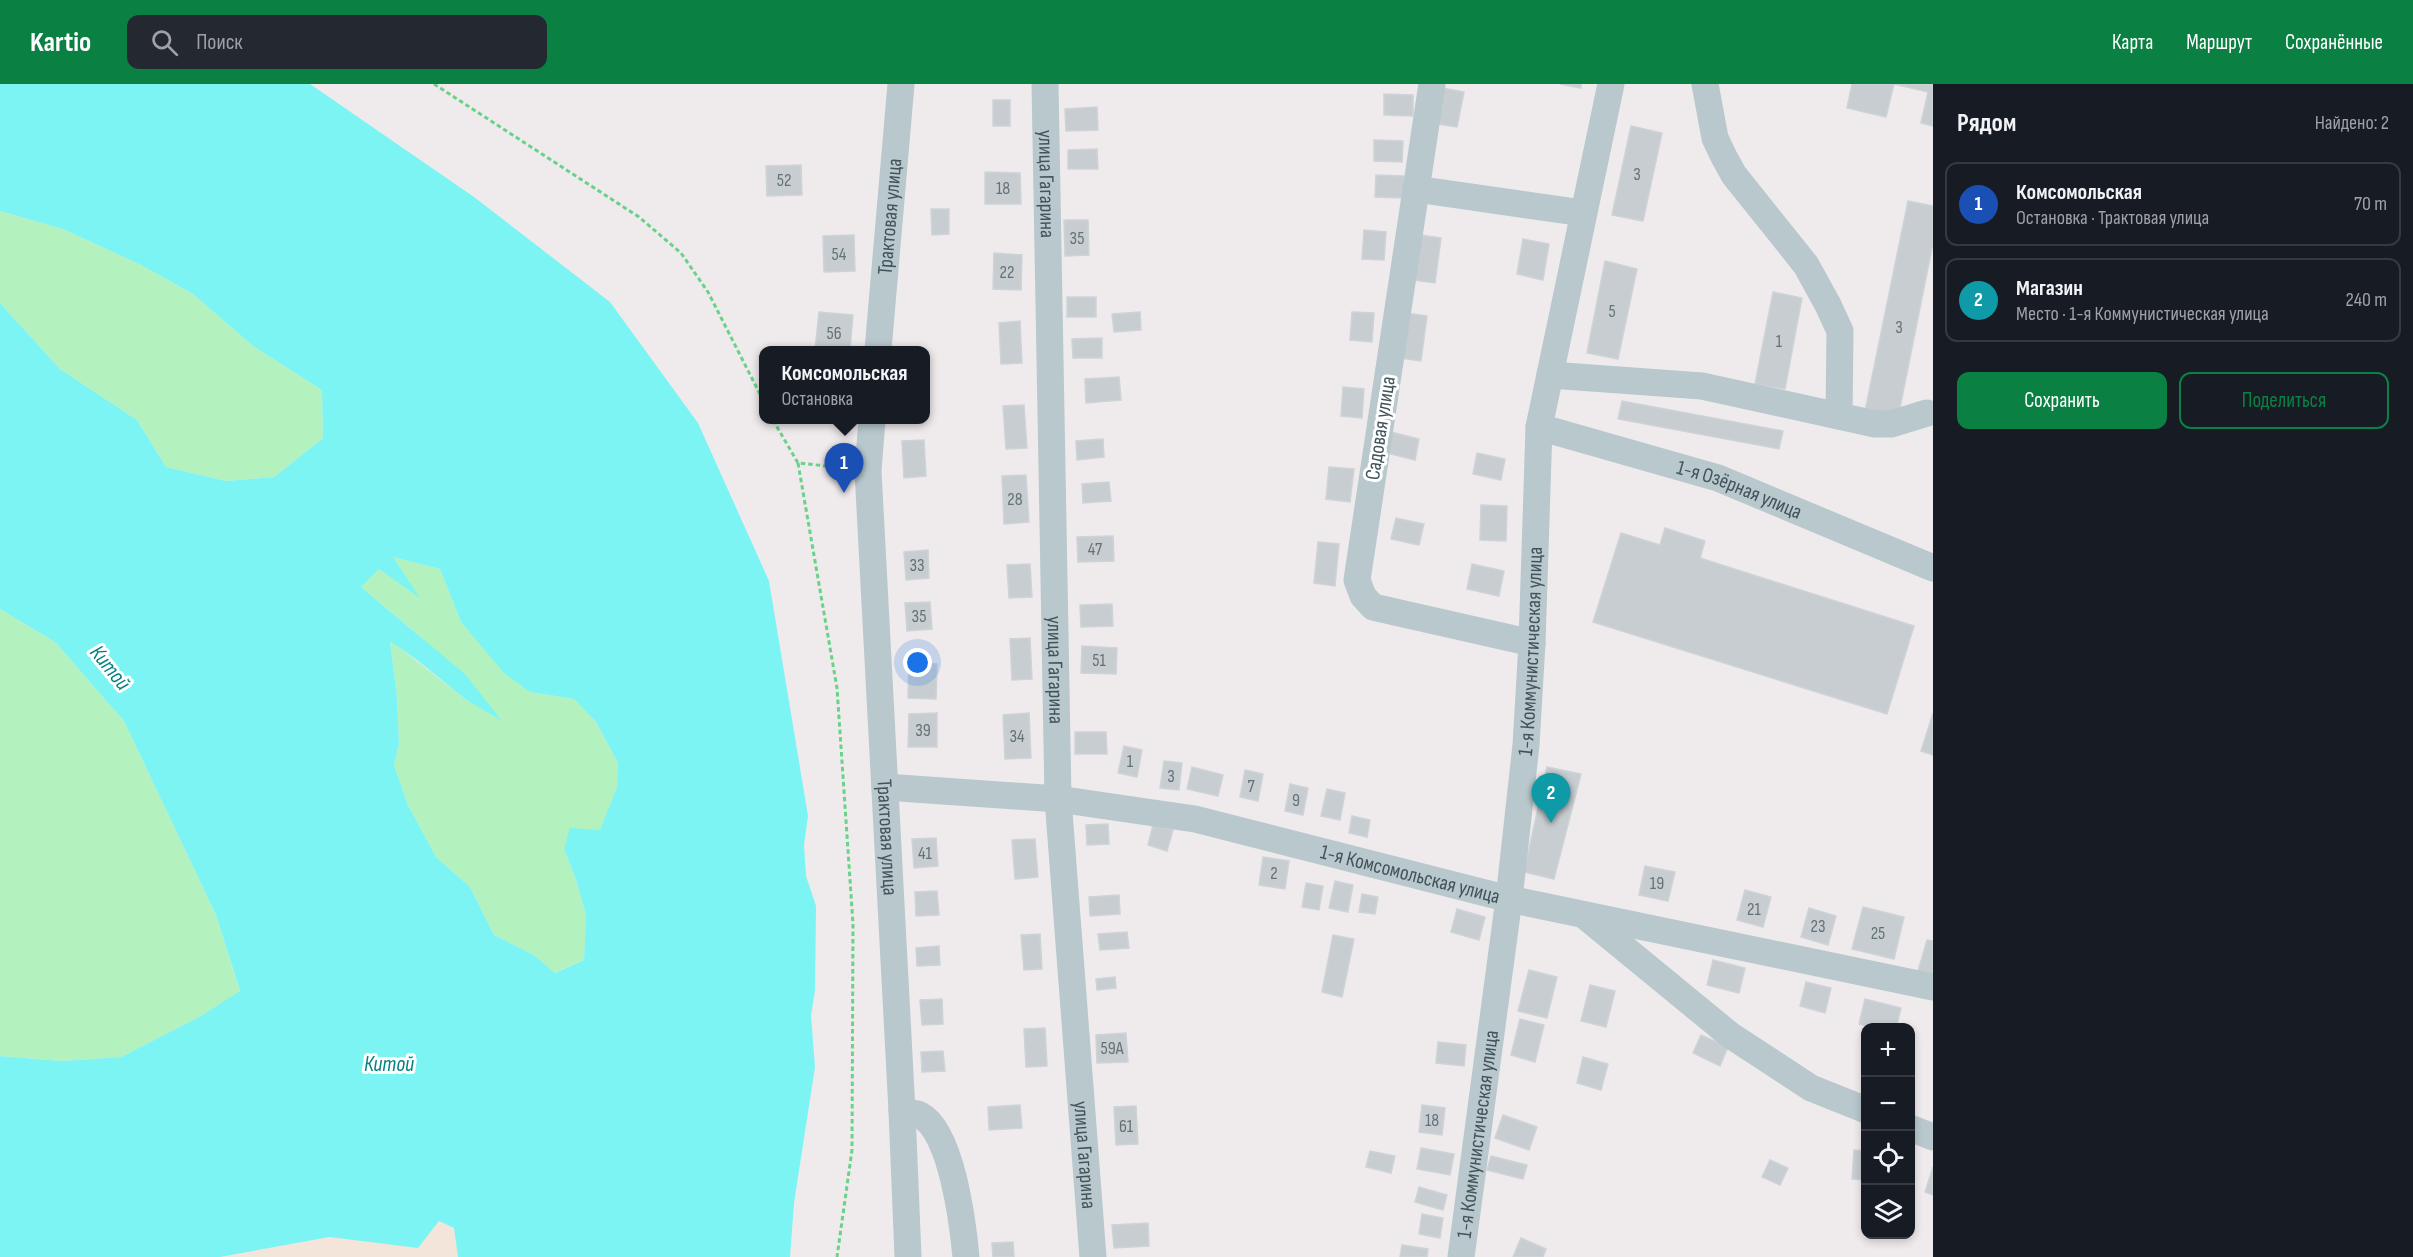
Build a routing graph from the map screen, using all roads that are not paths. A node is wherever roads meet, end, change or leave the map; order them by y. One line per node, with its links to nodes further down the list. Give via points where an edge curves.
1 (901, 84): 8 (street, Трактовая улица)
2 (1045, 84): 17 (street, улица Гагарина)
3 (1432, 84): 6 (street, Садовая улица)
4 (1611, 84): 7 (street, 1-я Коммунистическая улица)
5 (1705, 84): 11 (street, via 1715,138 1724,157 1806,265 1840,331)
6 (1416, 189): 7 (street); 15 (street, Садовая улица, via 1357,580 1362,596 1373,607)
7 (1583, 213): 9 (street, 1-я Коммунистическая улица)
8 (878, 346)
9 (1550, 375): 11 (street, via 1702,386); 13 (street, 1-я Коммунистическая улица)
10 (1927, 413): 11 (street, via 1891,424)
11 (1839, 416)
12 (872, 424): 16 (street, Трактовая улица, via 868,471)
13 (1539, 427): 14 (street, 1-я Озёрная улица, via 1718,478); 15 (street, 1-я Коммунистическая улица)
14 (1933, 568)
15 (1532, 643): 18 (street, 1-я Коммунистическая улица, via 1526,745)
16 (885, 787): 17 (street, 1-я Комсомольская улица); 22 (street, Трактовая улица)
17 (1058, 799): 18 (street, 1-я Комсомольская улица, via 1195,819); 27 (street, улица Гагарина)
18 (1509, 899): 19 (street, 1-я Комсомольская улица); 28 (street, 1-я Коммунистическая улица)
19 (1582, 913): 20 (street, 1-я Комсомольская улица); 21 (street, via 1730,1035 1811,1088)
20 (1933, 987)
21 (1861, 1108)
22 (902, 1112): 25 (street, Трактовая улица); 26 (street, via 920,1115 939,1136 961,1205)
23 (1915, 1130): 24 (street)
24 (1933, 1137)
25 (908, 1257)
26 (966, 1257)
27 (1093, 1257)
28 (1461, 1257)

